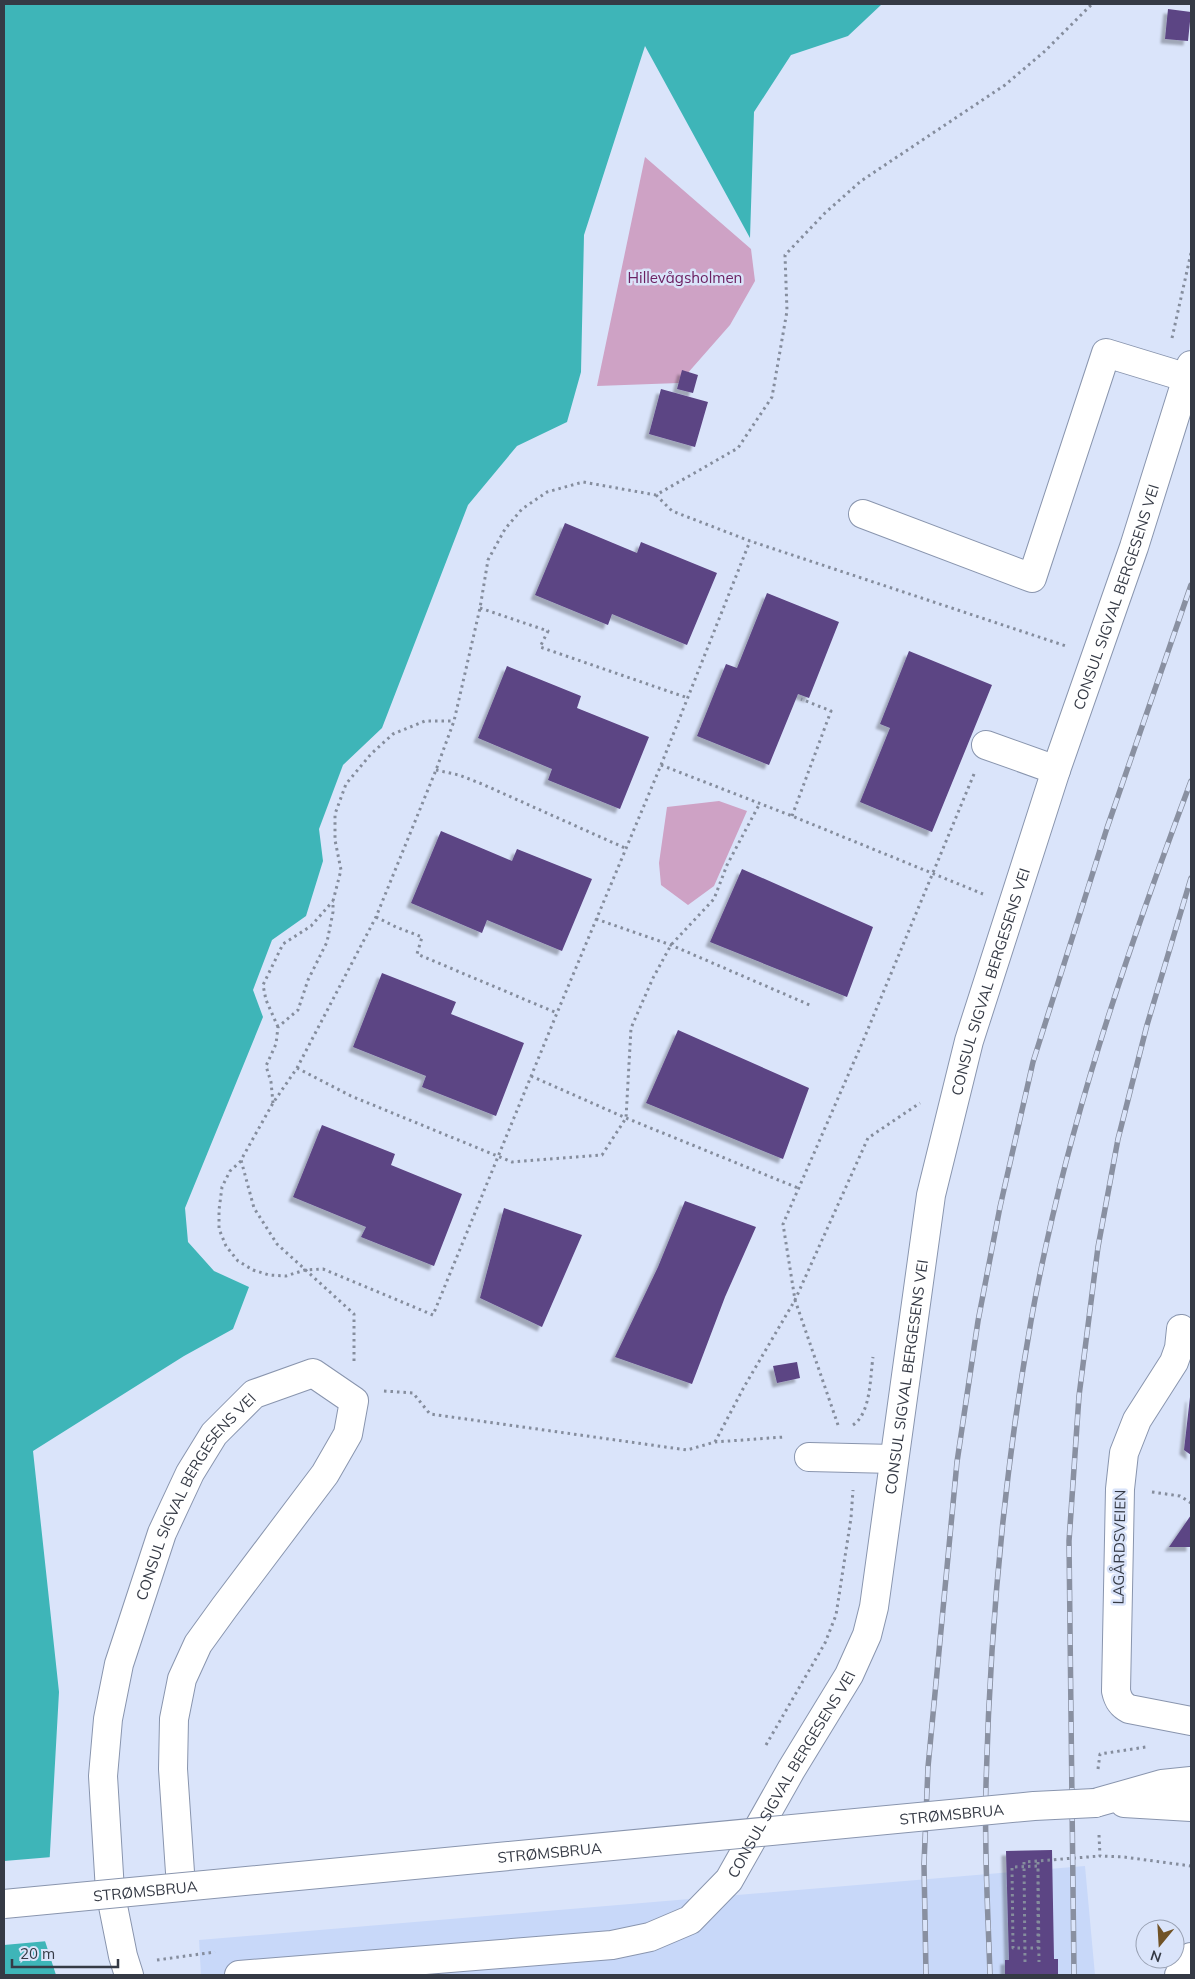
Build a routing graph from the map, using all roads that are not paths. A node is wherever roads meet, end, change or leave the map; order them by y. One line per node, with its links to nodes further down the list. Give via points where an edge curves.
1 (1190, 371): 2 (street, via 1106,353 1032,578); 4 (street, CONSUL SIGVAL BERGESENS VEI, via 1134,547)
2 (863, 514)
3 (986, 745): 4 (street)
4 (1056, 770): 7 (street, CONSUL SIGVAL BERGESENS VEI, via 969,1041 933,1185)
5 (1181, 1329): 8 (street, LAGÅRDSVEIEN, via 1174,1362 1137,1420 1124,1453 1120,1489 1116,1691 1122,1705 1129,1709)
6 (808, 1457): 7 (street)
7 (894, 1459): 16 (street, CONSUL SIGVAL BERGESENS VEI, via 874,1607 867,1635 849,1675 729,1880 690,1920 650,1937 612,1945)
8 (1191, 1721)
9 (1191, 1781): 10 (street, STRØMSBRUA, via 1162,1784)
10 (1095, 1803): 11 (street, STRØMSBRUA); 12 (street, STRØMSBRUA, bridge, via 1034,1806)
11 (1191, 1807)
12 (181, 1887): 13 (street, STRØMSBRUA, bridge); 15 (street, CONSUL SIGVAL BERGESENS VEI, via 173,1769 174,1719 182,1678 198,1644 325,1474 348,1434 354,1401 313,1373 254,1394 214,1434 190,1473 162,1533 119,1664 107,1728 103,1776 110,1891)
13 (4, 1904)
14 (1191, 1958): 17 (street)
15 (127, 1970)
16 (239, 1975)
17 (1178, 1975)

